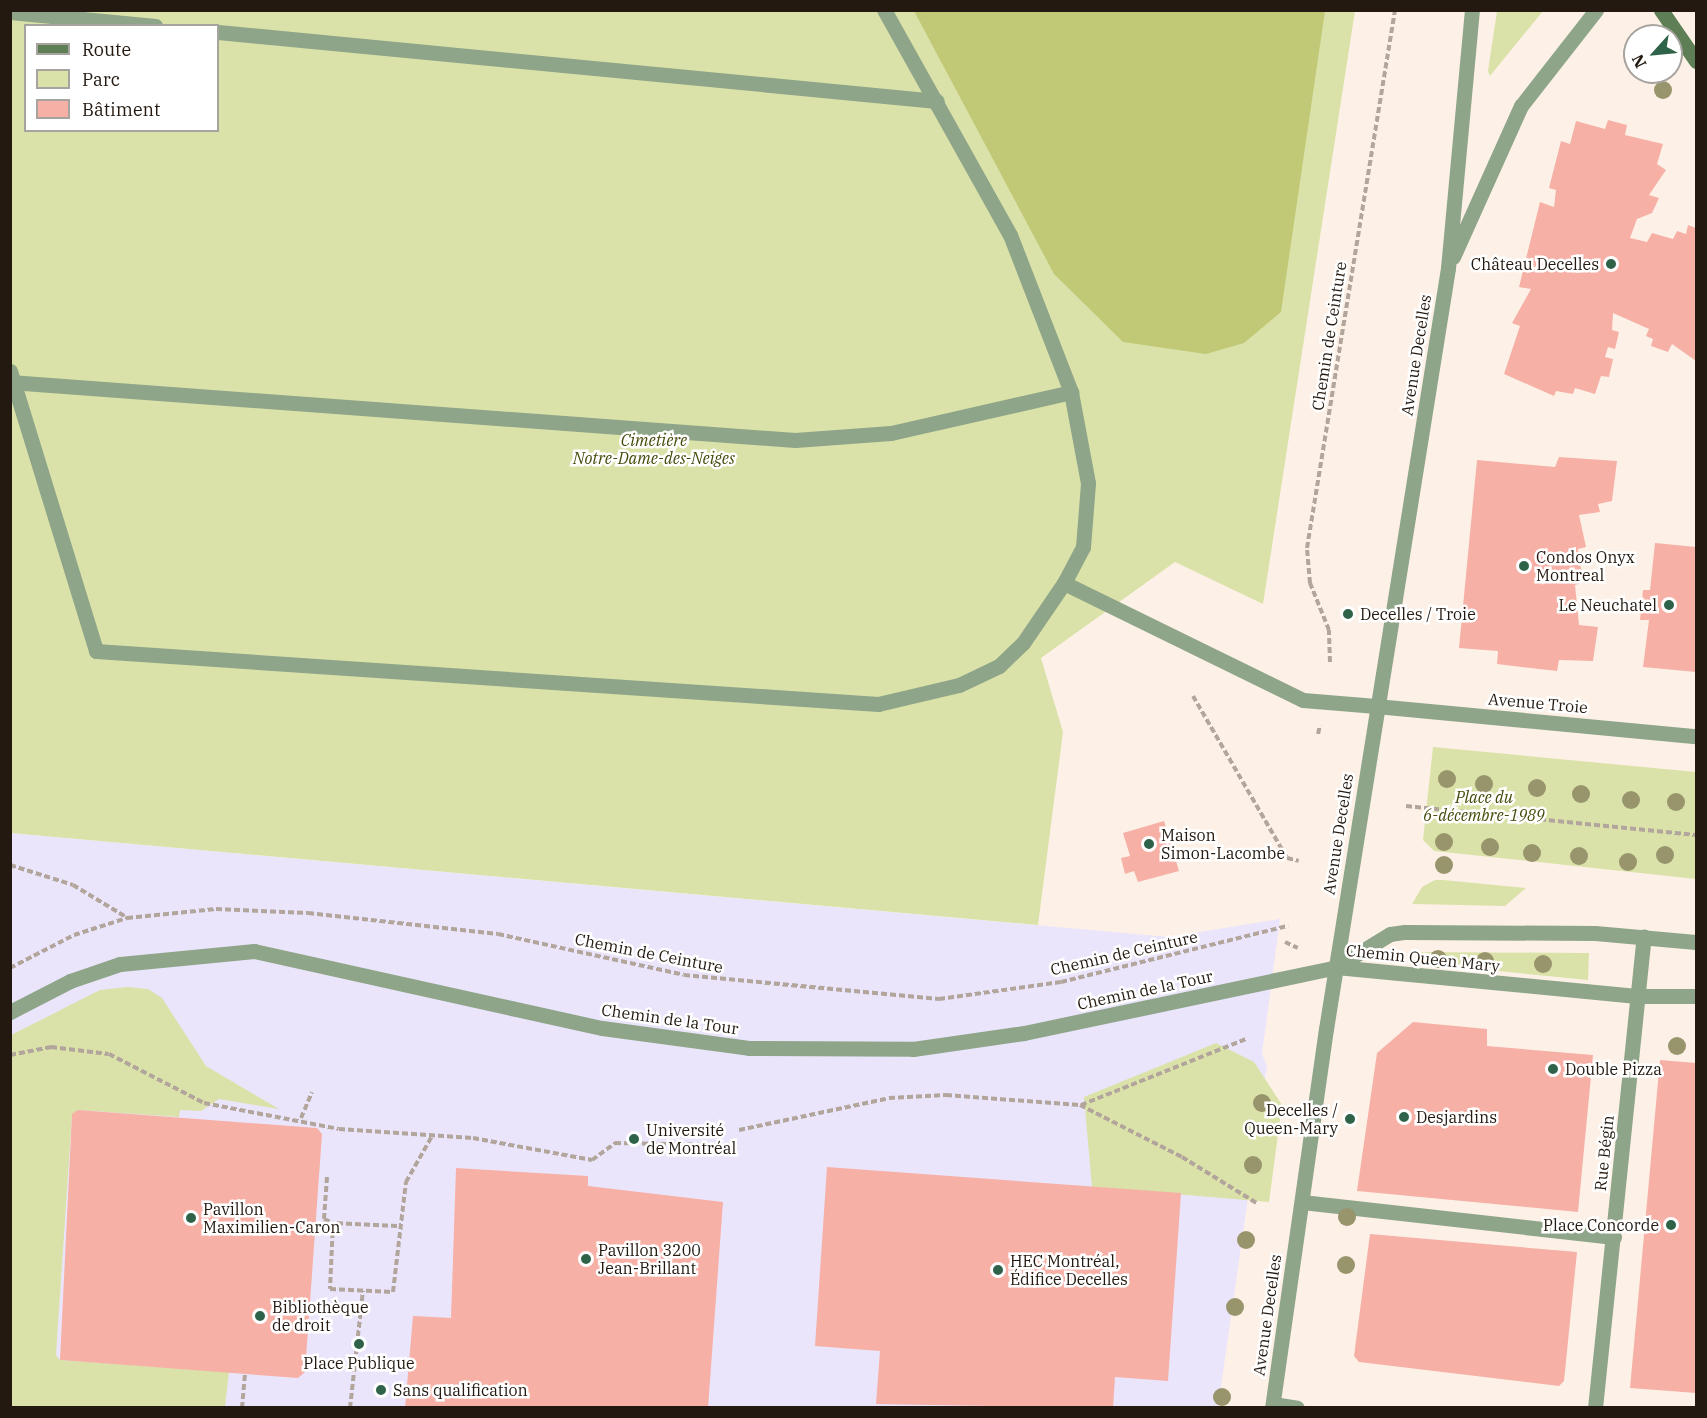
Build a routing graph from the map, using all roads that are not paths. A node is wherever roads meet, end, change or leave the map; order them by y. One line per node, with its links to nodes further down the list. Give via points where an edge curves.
1 (884, 10): 9 (street)
2 (1472, 10): 10 (street, Avenue Decelles)
3 (1596, 10): 10 (street, Avenue Decelles, via 1521,106)
4 (1661, 10): 8 (main road)
5 (10, 12): 6 (street)
6 (134, 24)
7 (219, 32): 9 (street)
8 (1696, 61)
9 (937, 101): 12 (street, via 1010,235)
10 (1448, 268): 14 (street, Avenue Decelles)
11 (11, 377): 12 (street, via 795,440 891,433); 13 (street, via 96,651 878,704 923,697 999,666 1023,643)
12 (1071, 392): 13 (street, via 1088,483 1083,547)
13 (1064, 583): 14 (street, Avenue Troie, via 1303,700)
14 (1376, 706): 15 (street, Avenue Troie); 18 (street, Avenue Decelles)
15 (1696, 736)
16 (1644, 937): 17 (street, Chemin Queen Mary); 18 (street, Chemin Queen Mary, via 1405,932 1390,934); 19 (street, Rue Bégin)
17 (1696, 942)
18 (1336, 967): 19 (street, Chemin Queen Mary); 21 (street, Chemin de la Tour, via 1024,1033 913,1049 749,1048 602,1028 254,951 120,964 70,981); 22 (street, Avenue Decelles)
19 (1637, 996): 20 (street, Chemin Queen Mary); 23 (street, Rue Bégin)
20 (1696, 996)
21 (10, 1012)
22 (1302, 1202): 23 (street); 24 (street, Avenue Decelles)
23 (1614, 1237): 26 (street, Rue Bégin)
24 (1272, 1406): 25 (street)
25 (1297, 1407)
26 (1595, 1407)

